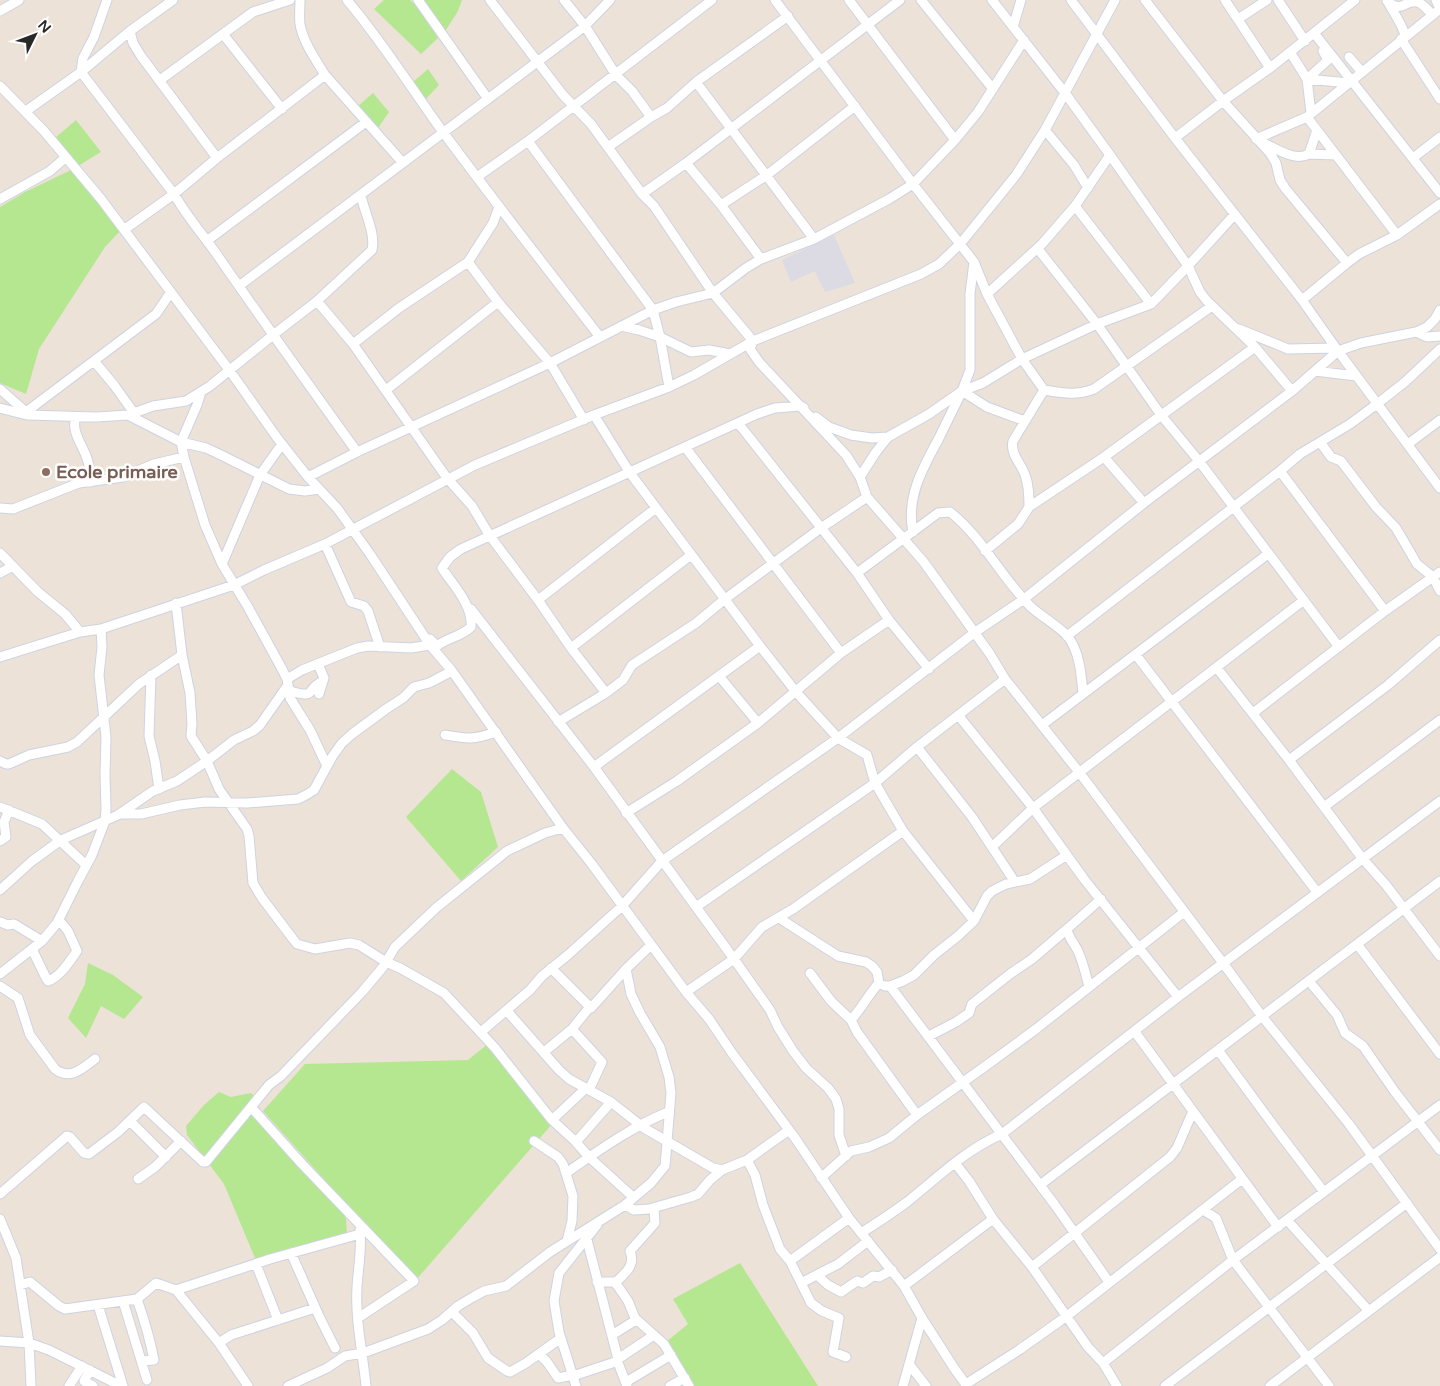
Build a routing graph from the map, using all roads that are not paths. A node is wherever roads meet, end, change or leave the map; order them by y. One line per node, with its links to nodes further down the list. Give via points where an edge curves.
1 (19, 0): 28 (street)
2 (107, 0): 48 (street, via 94,37 82,58)
3 (173, 0): 36 (street)
4 (290, 0): 38 (street, via 253,12)
5 (300, 0): 50 (street, via 303,34)
6 (347, 0): 72 (street)
7 (418, 0): 59 (street)
8 (490, 0): 46 (street)
9 (564, 0): 34 (street)
10 (610, 0): 34 (street)
11 (712, 0): 51 (street)
12 (775, 0): 31 (street)
13 (849, 0): 33 (street)
14 (900, 0): 33 (street)
15 (921, 0): 57 (street)
16 (992, 0): 35 (street)
17 (1021, 0): 35 (street)
18 (1071, 0): 37 (street)
19 (1115, 0): 37 (street)
20 (1145, 0): 60 (street)
21 (1225, 0): 32 (street)
22 (1266, 0): 32 (street)
23 (1278, 0): 30 (street)
24 (1284, 0): 30 (street)
25 (1355, 0): 39 (street)
26 (1436, 0): 29 (street)
27 (1389, 1): 29 (street, via 1399,7 1416,2); 40 (street, via 1404,29)
28 (0, 11)
29 (1438, 11): 40 (street)
30 (1287, 13): 42 (street)
31 (788, 16): 44 (street); 54 (street)
32 (1238, 19): 47 (street)
33 (868, 24): 44 (street); 76 (street)
34 (585, 26): 46 (street); 51 (street)
35 (1013, 27): 41 (street)
36 (130, 32): 48 (street); 53 (street, via 141,56)
37 (1096, 33): 58 (street); 74 (street)
38 (223, 34): 53 (street); 64 (street)
39 (1314, 34): 42 (street); 45 (street); 52 (street, via 1328,60)
40 (1403, 38): 49 (street); 61 (street)
41 (1024, 40): 57 (street); 58 (street)
42 (1304, 41): 43 (street)
43 (1290, 52): 47 (street); 52 (street)
44 (821, 60): 63 (street); 69 (street)
45 (1342, 60): 49 (street); 55 (street)
46 (538, 62): 59 (street); 62 (street)
47 (1270, 68): 60 (street)
48 (81, 72): 65 (street); 92 (street)
49 (1362, 72): 55 (street)
50 (325, 75): 64 (street); 68 (street)
51 (616, 75): 62 (street); 67 (street)
52 (1307, 79): 55 (street); 66 (street)
53 (160, 80): 83 (street)
54 (696, 82): 67 (street, via 668,108); 69 (street)
55 (1350, 82): 66 (street); 84 (street)
56 (0, 86): 65 (street)
57 (994, 89): 76 (street)
58 (1065, 93): 70 (street); 80 (street)
59 (488, 99): 72 (street)
60 (1223, 100): 74 (street); 75 (street)
61 (1440, 100)
62 (574, 105): 77 (street); 78 (street)
63 (855, 106): 87 (street); 89 (street)
64 (282, 109): 83 (street)
65 (26, 111): 82 (street)
66 (1309, 115): 71 (street); 75 (street)
67 (651, 117): 78 (street)
68 (366, 122): 85 (street); 104 (street)
69 (731, 129): 86 (street); 87 (street)
70 (1045, 130): 90 (street); 105 (street, via 1016,175)
71 (1317, 130): 79 (street); 81 (street)
72 (443, 132): 85 (street); 88 (street)
73 (1440, 137): 84 (street)
74 (1175, 138): 100 (street)
75 (1256, 139): 79 (street, via 1295,157); 110 (street, via 1276,163 1285,188)
76 (955, 140): 89 (street)
77 (528, 141): 88 (street); 121 (street)
78 (608, 147): 93 (street)
79 (1309, 154): 81 (street)
80 (1110, 155): 90 (street); 111 (street)
81 (1336, 155): 102 (street)
82 (66, 157): 95 (street, via 50,171); 101 (street)
83 (217, 158): 92 (street)
84 (1413, 158): 91 (street)
85 (403, 163): 94 (street)
86 (686, 163): 93 (street); 97 (street)
87 (767, 175): 97 (street); 103 (street)
88 (477, 177): 99 (street)
89 (913, 184): 103 (street, via 890,200); 105 (street)
90 (1088, 188): 98 (street)
91 (1440, 193)
92 (174, 194): 101 (street); 104 (street, via 182,210)
93 (642, 194): 114 (street, via 654,206)
94 (361, 195): 112 (street); 117 (street, via 372,237 372,250)
95 (0, 199)
96 (1440, 204): 102 (street)
97 (721, 205): 107 (street)
98 (1075, 206): 106 (street); 119 (street)
99 (499, 207): 108 (street, via 494,223); 130 (street)
100 (1234, 214): 111 (street); 116 (street)
101 (125, 229): 113 (street)
102 (1397, 235): 110 (street)
103 (814, 239): 107 (street)
104 (208, 240): 112 (street)
105 (961, 243): 109 (street); 132 (street, via 939,264 921,274)
106 (1038, 249): 115 (street); 124 (street)
107 (761, 260): 114 (street)
108 (468, 262): 118 (street); 133 (street, via 399,308)
109 (974, 262): 115 (street); 150 (street, via 970,294 970,370)
110 (1347, 263): 116 (street)
111 (1188, 266): 119 (street); 120 (street, via 1200,292)
112 (239, 286): 128 (street)
113 (171, 292): 139 (street, via 156,314); 142 (street)
114 (713, 293): 121 (street); 132 (street)
115 (987, 294): 138 (street)
116 (1302, 300): 136 (street)
117 (317, 301): 128 (street); 133 (street)
118 (498, 302): 140 (street); 147 (street)
119 (1151, 304): 124 (street)
120 (1212, 306): 126 (street); 141 (street)
121 (653, 310): 125 (street); 131 (street)
122 (1440, 310): 123 (street)
123 (1438, 318): 127 (street)
124 (1097, 324): 138 (street); 141 (street)
125 (621, 326): 130 (street); 131 (street)
126 (1234, 327): 134 (street); 136 (street, via 1288,349)
127 (1416, 332): 129 (street, via 1426,337); 136 (street)
128 (272, 335): 142 (street); 171 (street)
129 (1440, 336)
130 (600, 337): 140 (street)
131 (660, 337): 137 (street, via 691,352 709,350); 145 (street)
132 (753, 341): 137 (street); 153 (street, via 750,349 753,354)
133 (353, 344): 147 (street)
134 (1255, 347): 149 (street); 158 (street)
135 (1440, 349): 152 (street)
136 (1337, 350): 143 (street); 144 (street)
137 (730, 354): 145 (street)
138 (1022, 359): 148 (street); 150 (street, via 983,383)
139 (94, 361): 155 (street); 156 (street, via 114,385)
140 (550, 363): 160 (street); 164 (street)
141 (1127, 367): 148 (street, via 1082,394); 158 (street)
142 (230, 371): 151 (street); 168 (street)
143 (1315, 371): 144 (street); 149 (street)
144 (1356, 376): 152 (street)
145 (669, 387): 157 (street)
146 (0, 389): 155 (street)
147 (386, 390): 164 (street)
148 (1044, 390): 162 (street)
149 (1292, 390): 174 (street)
150 (962, 391): 162 (street, via 987,407); 165 (street); 192 (street, via 916,485 910,511)
151 (201, 392): 156 (street, via 186,401 153,406); 166 (street)
152 (1377, 404): 167 (street); 169 (street)
153 (800, 406): 163 (street, via 775,408); 165 (street, via 836,430 872,438); 178 (street, via 846,456)
154 (1, 410): 155 (street)
155 (26, 414): 159 (street)
156 (131, 414): 159 (street); 166 (street)
157 (594, 415): 160 (street); 176 (street)
158 (1161, 416): 173 (street); 174 (street)
159 (76, 417): 181 (street, via 77,436 88,461)
160 (584, 420): 180 (street)
161 (1440, 420): 169 (street)
162 (1025, 421): 186 (street, via 1012,447 1026,476)
163 (738, 423): 170 (street); 190 (street)
164 (410, 426): 171 (street); 180 (street)
165 (888, 437): 178 (street)
166 (181, 442): 172 (street); 177 (street, via 206,448)
167 (1320, 442): 175 (street); 205 (street, via 1396,528 1417,564)
168 (282, 444): 177 (street); 179 (street)
169 (1408, 444): 182 (street)
170 (685, 447): 176 (street); 201 (street)
171 (357, 452): 179 (street)
172 (184, 457): 181 (street, via 154,464 122,477); 200 (street, via 204,525)
173 (1104, 457): 185 (street); 186 (street)
174 (1199, 461): 185 (street); 187 (street)
175 (1280, 471): 187 (street); 214 (street)
176 (630, 473): 189 (street); 193 (street)
177 (260, 475): 183 (street, via 290,489); 200 (street)
178 (860, 477): 184 (street)
179 (308, 478): 183 (street)
180 (447, 478): 191 (street); 193 (street, via 472,506)
181 (91, 482): 188 (street, via 79,483 13,509)
182 (1440, 488)
183 (319, 489): 191 (street)
184 (868, 497): 190 (street); 194 (street)
185 (1144, 502): 210 (street)
186 (1030, 507): 196 (street, via 1018,524)
187 (1233, 507): 198 (street); 220 (street)
188 (0, 508)
189 (656, 508): 199 (street); 208 (street)
190 (820, 528): 201 (street); 204 (street)
191 (352, 530): 195 (street); 218 (street)
192 (913, 532): 194 (street); 196 (street, via 938,513 950,512)
193 (490, 536): 208 (street); 213 (street, via 462,549 442,568)
194 (903, 540): 204 (street); 219 (street, via 923,561)
195 (325, 544): 206 (street); 224 (street, via 350,602 364,606 368,611)
196 (985, 551): 210 (street)
197 (0, 553): 202 (street)
198 (1268, 554): 211 (street); 229 (street)
199 (691, 555): 209 (street); 226 (street)
200 (222, 564): 206 (street)
201 (773, 564): 209 (street); 227 (street)
202 (13, 566): 203 (street); 217 (street)
203 (0, 573)
204 (857, 574): 215 (street)
205 (1436, 575): 207 (street); 214 (street)
206 (234, 585): 212 (street); 239 (street)
207 (1440, 591)
208 (538, 600): 226 (street)
209 (724, 600): 223 (street); 241 (street, via 696,623 632,665 624,680)
210 (1024, 600): 219 (street); 220 (street)
211 (1304, 600): 225 (street); 232 (street)
212 (176, 603): 216 (street); 228 (street)
213 (466, 603): 218 (street, via 471,627 462,635 445,639 437,646); 249 (street)
214 (1385, 611): 225 (street)
215 (889, 620): 227 (street); 233 (street)
216 (101, 629): 217 (street); 247 (street, via 99,675)
217 (80, 632): 230 (street)
218 (422, 632): 222 (street)
219 (974, 633): 233 (street); 237 (street)
220 (1067, 636): 242 (street, via 1078,659)
221 (1440, 640): 256 (street, via 1388,686)
222 (430, 645): 224 (street); 234 (street)
223 (760, 646): 236 (street); 240 (street)
224 (380, 647): 231 (street, via 357,648)
225 (1339, 647): 245 (street)
226 (571, 648): 241 (street)
227 (841, 653): 240 (street)
228 (182, 655): 235 (street); 258 (street, via 190,692 191,736)
229 (1136, 655): 242 (street); 244 (street)
230 (0, 657)
231 (318, 664): 238 (street); 239 (street)
232 (1216, 668): 244 (street); 245 (street)
233 (928, 669): 254 (street)
234 (452, 671): 252 (street); 259 (street, via 414,687 404,698 342,743)
235 (151, 675): 247 (street); 263 (street, via 149,736)
236 (719, 676): 250 (street); 260 (street)
237 (1005, 679): 246 (street); 251 (street)
238 (323, 681): 239 (street, via 316,684 312,693 304,695); 243 (street)
239 (288, 685): 258 (street, via 260,725); 259 (street, via 290,698)
240 (796, 692): 250 (street); 254 (street)
241 (606, 693): 249 (street)
242 (1083, 693): 251 (street)
243 (319, 694)
244 (1171, 702): 261 (street); 284 (street)
245 (1253, 714): 256 (street)
246 (958, 715): 255 (street); 268 (street)
247 (104, 717): 257 (street, via 68,747 29,755 9,764); 271 (street)
248 (1440, 720): 266 (street)
249 (558, 722): 260 (street)
250 (758, 722): 269 (street, via 677,781)
251 (1042, 725): 261 (street)
252 (496, 732): 253 (street, via 469,739); 272 (street)
253 (445, 734)
254 (838, 738): 262 (street, via 867,755); 279 (street)
255 (917, 747): 262 (street); 276 (street)
256 (1289, 760): 266 (street)
257 (0, 761)
258 (207, 761): 263 (street, via 178,781); 265 (street)
259 (327, 766): 265 (street, via 314,790 298,799)
260 (594, 767): 269 (street)
261 (1079, 772): 268 (street); 289 (street)
262 (875, 783): 273 (street); 287 (street)
263 (159, 789): 270 (street)
264 (1440, 801): 278 (street)
265 (227, 802): 270 (street); 302 (street, via 247,829 256,888 293,939 315,950 354,944)
266 (1324, 807): 278 (street)
267 (4, 808): 274 (street, via 42,824); 275 (street, via 6,838)
268 (1033, 808): 276 (street); 277 (street)
269 (626, 813): 279 (street)
270 (119, 814): 271 (street)
271 (105, 821): 274 (street); 280 (street)
272 (563, 828): 286 (street); 302 (street, via 527,841 498,857 404,938)
273 (903, 831): 290 (street); 292 (street)
274 (61, 840): 280 (street); 283 (street)
275 (0, 841)
276 (992, 846): 282 (street)
277 (1067, 855): 282 (street, via 1040,874); 285 (street)
278 (1362, 858): 284 (street); 288 (street)
279 (662, 861): 286 (street); 287 (street)
280 (86, 865): 291 (street)
281 (1440, 880): 288 (street)
282 (1015, 882): 292 (street, via 992,891)
283 (0, 890)
284 (1317, 892): 303 (street)
285 (1101, 899): 294 (street); 298 (street)
286 (622, 906): 297 (street); 304 (street)
287 (696, 907): 301 (street)
288 (1403, 909): 296 (street); 300 (street)
289 (1184, 912): 298 (street); 303 (street)
290 (779, 918): 301 (street, via 762,927); 309 (street, via 838,956 866,962 877,972)
291 (59, 920): 295 (street); 299 (street, via 77,951 51,981 46,978)
292 (974, 920): 311 (street, via 914,975)
293 (0, 922): 295 (street, via 14,924)
294 (1067, 929): 312 (street); 322 (street, via 972,1004 969,1013)
295 (42, 940): 299 (street)
296 (1357, 944): 308 (street); 325 (street)
297 (651, 945): 305 (street); 313 (street)
298 (1140, 948): 312 (street); 314 (street)
299 (32, 949): 307 (street)
300 (1440, 955)
301 (734, 959): 313 (street); 347 (street, via 770,1010 793,1052 836,1099 839,1135)
302 (386, 962): 320 (street, via 444,994); 332 (street, via 362,992)
303 (1224, 963): 314 (street); 317 (street)
304 (552, 968): 315 (street); 316 (street)
305 (626, 969): 315 (street); 334 (street, via 631,994 660,1046 665,1062 671,1093)
306 (810, 973): 318 (street)
307 (0, 974)
308 (1309, 981): 317 (street); 338 (street, via 1338,1015 1345,1033 1363,1046)
309 (879, 983): 311 (street); 318 (street)
310 (0, 986): 326 (street, via 18,998 30,1035 60,1073 72,1074)
311 (890, 986): 322 (street)
312 (1090, 987): 327 (street)
313 (686, 992): 340 (street)
314 (1178, 997): 321 (street)
315 (589, 1008): 319 (street)
316 (507, 1010): 320 (street); 324 (street)
317 (1262, 1015): 323 (street); 348 (street)
318 (851, 1020): 335 (street)
319 (572, 1029): 324 (street); 329 (street, via 602,1062)
320 (482, 1032): 336 (street)
321 (1134, 1032): 328 (street); 341 (street)
322 (929, 1036): 327 (street)
323 (1218, 1050): 328 (street); 359 (street)
324 (544, 1052): 329 (street, via 569,1079)
325 (1440, 1054)
326 (95, 1059)
327 (963, 1081): 335 (street); 341 (street)
328 (1173, 1083): 333 (street); 358 (street)
329 (587, 1089): 330 (street); 336 (street)
330 (611, 1102): 339 (street); 345 (street)
331 (1440, 1105): 338 (street)
332 (251, 1107): 342 (street, via 206,1162); 372 (street)
333 (1193, 1111): 357 (street); 374 (street, via 1174,1153)
334 (668, 1112): 339 (street); 344 (street)
335 (917, 1115): 347 (street, via 889,1138 856,1149)
336 (552, 1120): 345 (street)
337 (130, 1121): 342 (street, via 144,1107); 349 (street); 360 (street, via 86,1154 67,1136)
338 (1418, 1122): 346 (street); 348 (street)
339 (639, 1125): 344 (street); 350 (street)
340 (789, 1130): 351 (street); 356 (street)
341 (1002, 1134): 352 (street); 358 (street)
342 (181, 1141): 349 (street)
343 (534, 1141): 354 (street, via 558,1157)
344 (666, 1141): 353 (street); 361 (street, via 664,1169)
345 (576, 1142): 350 (street)
346 (1440, 1150)
347 (846, 1156): 356 (street)
348 (1372, 1156): 359 (street); 362 (street)
349 (166, 1157): 355 (street)
350 (588, 1158): 354 (street); 361 (street)
351 (747, 1160): 353 (street); 382 (street, via 780,1249)
352 (955, 1163): 368 (street); 373 (street, via 907,1202)
353 (722, 1170): 364 (street, via 698,1194)
354 (566, 1174): 376 (street, via 573,1196)
355 (138, 1178)
356 (821, 1178): 366 (street)
357 (1242, 1179): 365 (street); 371 (street)
358 (1040, 1185): 374 (street)
359 (1324, 1192): 369 (street)
360 (0, 1194)
361 (633, 1197): 363 (street)
362 (1407, 1203): 378 (street); 383 (street)
363 (625, 1205): 364 (street, via 634,1210); 370 (street)
364 (654, 1208): 390 (street, via 655,1223 630,1251 632,1264)
365 (1203, 1210): 381 (street, via 1216,1218); 389 (street)
366 (849, 1218): 373 (street); 382 (street)
367 (0, 1219): 392 (street, via 16,1258)
368 (992, 1219): 385 (street); 393 (street)
369 (1287, 1220): 371 (street); 383 (street)
370 (599, 1222): 375 (street); 376 (street)
371 (1278, 1227): 381 (street)
372 (360, 1230): 379 (street); 403 (street); 403 (street, via 414,1281)
373 (861, 1233): 377 (street)
374 (1075, 1234): 385 (street); 389 (street)
375 (586, 1240): 388 (street); 409 (street, via 559,1274 554,1300)
376 (567, 1241): 401 (street, via 506,1286 484,1291)
377 (868, 1241): 386 (street); 387 (street, via 838,1264)
378 (1440, 1249)
379 (291, 1253): 384 (street); 399 (street)
380 (1440, 1257): 400 (street)
381 (1233, 1260): 398 (street); 421 (street)
382 (790, 1262): 391 (street)
383 (1326, 1263): 398 (street); 400 (street)
384 (256, 1264): 394 (street); 405 (street)
385 (1032, 1267): 402 (street)
386 (892, 1270): 387 (street, via 879,1277 872,1276 864,1283 857,1282 841,1292); 393 (street)
387 (817, 1274): 391 (street)
388 (597, 1282): 390 (street); 407 (street)
389 (1109, 1282): 402 (street)
390 (615, 1283): 406 (street)
391 (801, 1283): 417 (street, via 815,1307 839,1318 834,1352)
392 (20, 1285): 397 (street, via 30,1282 65,1310); 411 (street)
393 (904, 1286): 404 (street)
394 (176, 1290): 395 (street, via 156,1283); 412 (street)
395 (137, 1299): 396 (street); 420 (street, via 154,1360)
396 (123, 1301): 397 (street); 420 (street)
397 (98, 1305): 432 (street)
398 (1268, 1307): 418 (street); 441 (street)
399 (315, 1308): 405 (street); 413 (street)
400 (1368, 1310): 418 (street)
401 (452, 1312): 414 (street, via 428,1329); 415 (street, via 473,1333 488,1358 507,1371)
402 (1067, 1316): 421 (street); 428 (street)
403 (358, 1318): 414 (street)
404 (922, 1318): 422 (street); 428 (street)
405 (278, 1320): 412 (street, via 230,1335)
406 (636, 1320): 407 (street); 408 (street)
407 (612, 1335): 419 (street)
408 (654, 1335): 416 (street); 419 (street)
409 (560, 1338): 415 (street); 424 (street)
410 (0, 1341): 411 (street)
411 (29, 1343): 423 (street); 429 (street)
412 (218, 1343): 433 (street)
413 (335, 1348)
414 (363, 1353): 434 (street, via 345,1356); 435 (street)
415 (539, 1354): 424 (street, via 558,1378)
416 (671, 1355): 426 (street); 427 (street)
417 (846, 1357)
418 (1307, 1358): 442 (street); 443 (street)
419 (618, 1360): 424 (street); 427 (street)
420 (142, 1361): 425 (street)
421 (1103, 1363): 440 (street)
422 (909, 1364): 438 (street); 439 (street)
423 (86, 1368): 430 (street); 431 (street, via 84,1381); 432 (street)
424 (573, 1375): 436 (street)
425 (147, 1380)
426 (687, 1382): 437 (street)
427 (626, 1384)
428 (966, 1385)
429 (31, 1386)
430 (69, 1386)
431 (92, 1386)
432 (122, 1386)
433 (248, 1386)
434 (288, 1386)
435 (366, 1386)
436 (576, 1386)
437 (670, 1386)
438 (903, 1386)
439 (926, 1386)
440 (1118, 1386)
441 (1165, 1386)
442 (1270, 1386)
443 (1329, 1386)

